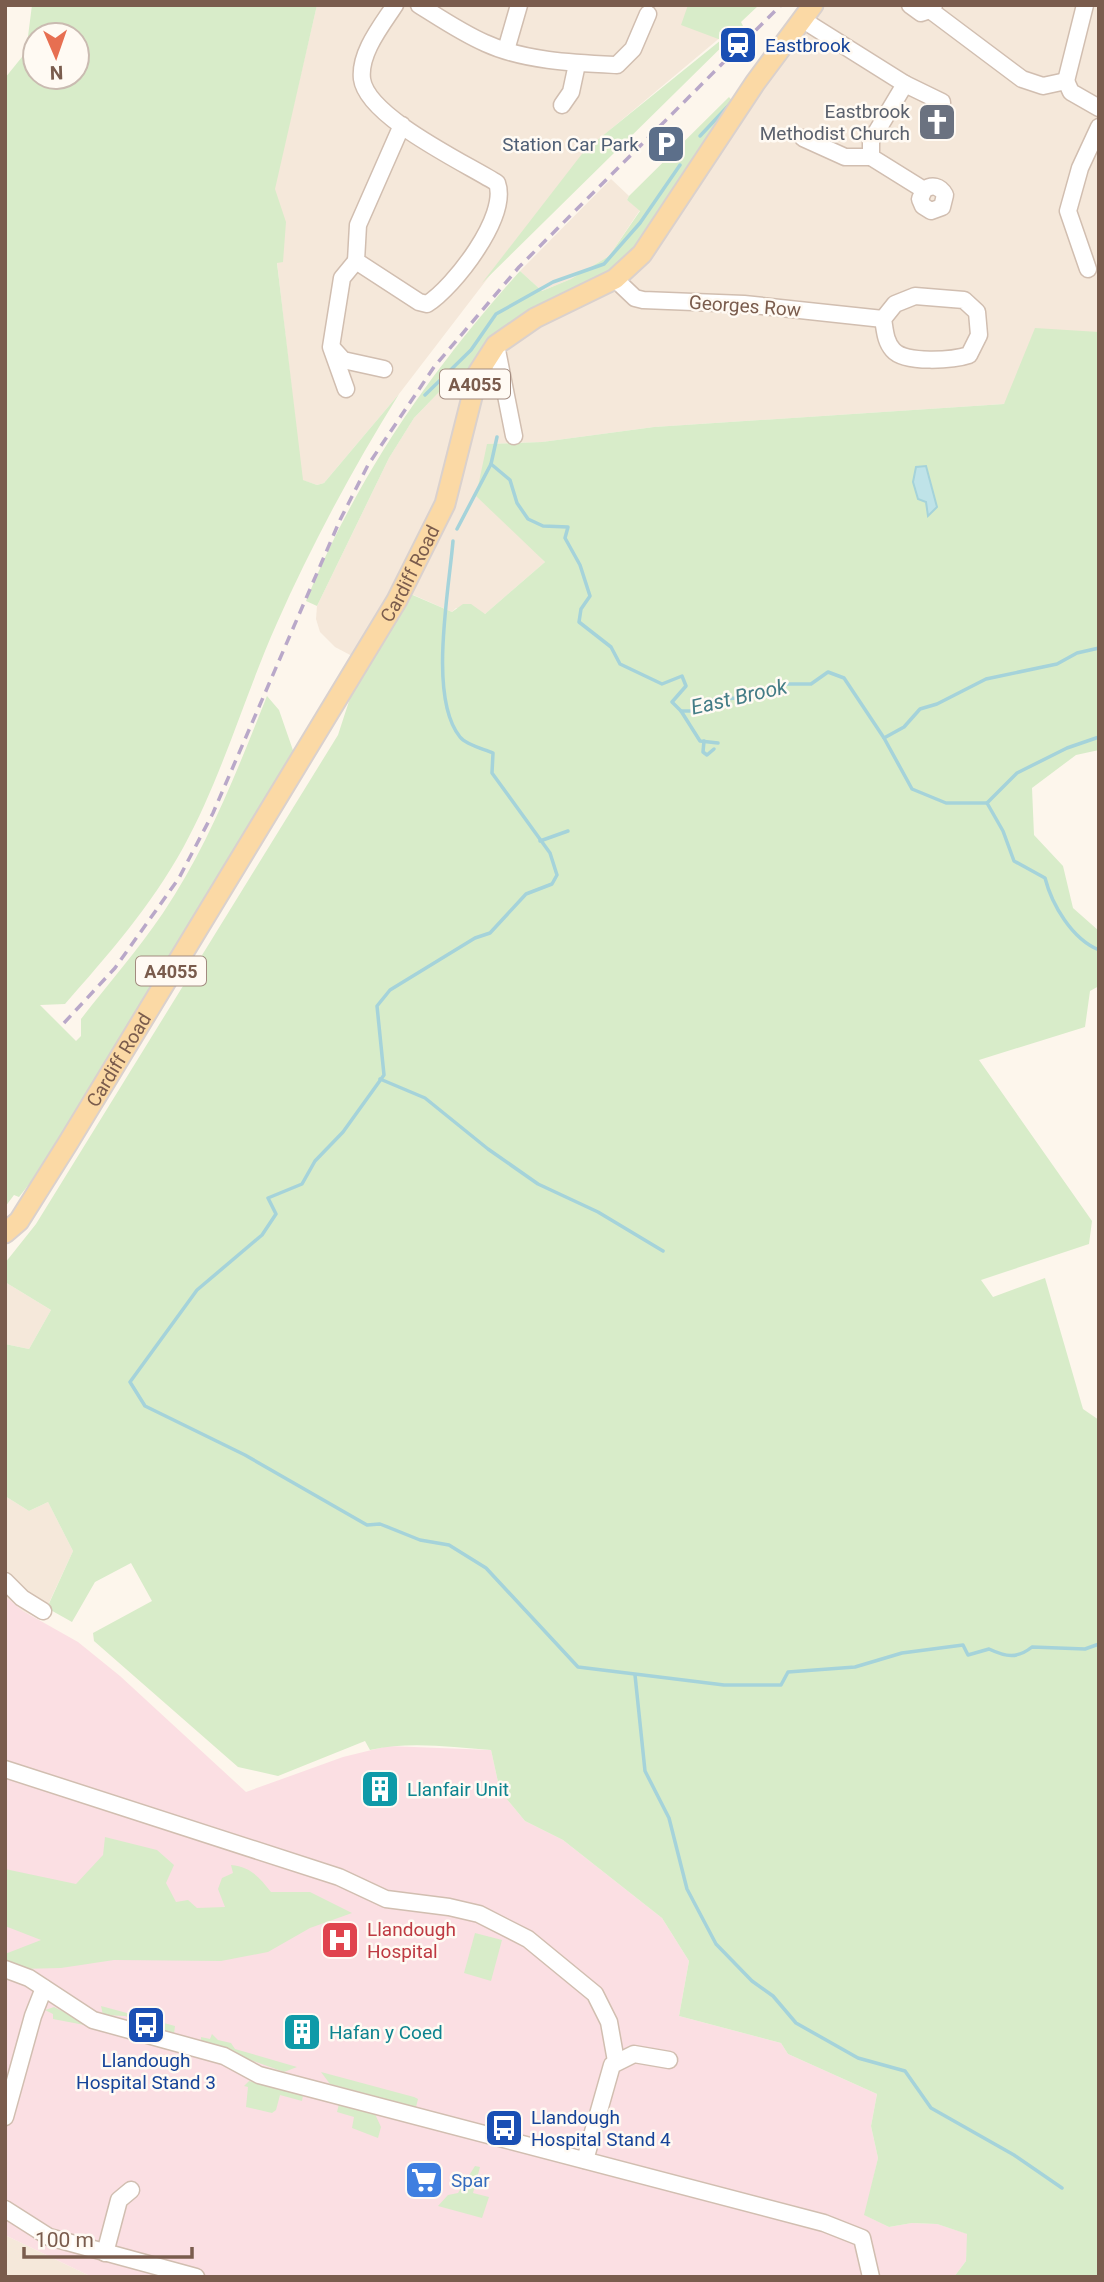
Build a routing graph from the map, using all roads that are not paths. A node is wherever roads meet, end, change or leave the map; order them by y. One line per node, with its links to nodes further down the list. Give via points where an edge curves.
1 (395, 5): 16 (street, via 376,33 362,78 369,97)
2 (419, 5): 9 (street)
3 (519, 5): 9 (street)
4 (910, 5): 6 (street, via 921,13)
5 (1085, 5): 11 (street)
6 (932, 8): 11 (street, via 1022,79 1043,86)
7 (648, 13): 10 (street, via 633,49 617,65)
8 (812, 15): 12 (street); 23 (main road, Cardiff Road / A4055, via 755,83 642,254)
9 (506, 50): 10 (street)
10 (577, 64): 14 (street, via 571,92)
11 (1066, 81): 15 (street, via 1071,92)
12 (905, 84): 13 (street); 19 (street, via 871,141)
13 (942, 102)
14 (562, 105)
15 (1099, 108)
16 (402, 125): 21 (street, via 358,225); 21 (street, via 497,183 501,192 498,204 484,240 427,304)
17 (1099, 127): 22 (street, via 1080,168 1068,211)
18 (803, 138): 19 (street, via 845,157)
19 (871, 157): 20 (street)
20 (924, 190)
21 (356, 261): 26 (street, via 342,278)
22 (1088, 269)
23 (615, 279): 24 (street, Georges Row, via 643,300 744,304); 25 (main road, Cardiff Road / A4055, via 535,318)
24 (883, 319): 24 (street, via 895,304 915,296 964,300 977,312 979,335 969,355 954,360 908,358 895,353 886,340)
25 (496, 345): 29 (street); 30 (main road, Cardiff Road / A4055, via 478,373 444,504 397,600 37,1192 19,1221)
26 (331, 347): 27 (street, via 343,360); 28 (street)
27 (384, 369)
28 (346, 389)
29 (514, 436)
30 (7, 1230)
31 (5, 1581): 32 (street)
32 (43, 1611)
33 (5, 1769): 37 (street, via 339,1877 386,1899 454,1908 505,1925 595,1994 611,2028)
34 (5, 1969): 35 (street)
35 (44, 1988): 38 (street); 39 (street, via 93,2020 224,2056 259,2075)
36 (669, 2060): 37 (street, via 634,2054)
37 (616, 2061): 39 (street)
38 (5, 2118)
39 (585, 2161): 44 (street, via 816,2221 862,2238)
40 (131, 2190): 42 (street, via 119,2200)
41 (5, 2209): 42 (street, via 49,2237)
42 (105, 2253): 43 (street)
43 (196, 2277)
44 (871, 2277)

